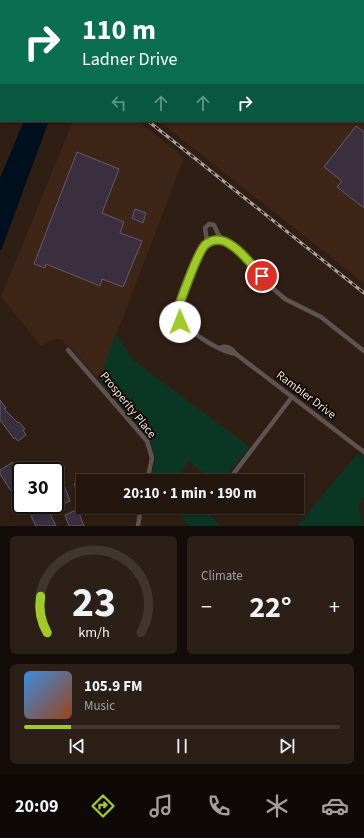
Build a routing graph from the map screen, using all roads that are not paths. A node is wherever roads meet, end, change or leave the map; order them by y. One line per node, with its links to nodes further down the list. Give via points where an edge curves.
1 (224, 241): 2 (street, via 214,240); 2 (street, via 214,225 209,224 205,228); 6 (street, via 236,248 285,299 321,317)
2 (205, 245): 3 (street)
3 (178, 308): 4 (street, via 178,318); 4 (street, via 165,316 164,321 169,326)
4 (184, 325): 7 (street, Rambler Drive, via 223,351 236,354)
5 (68, 350): 9 (street, Prosperity Place, via 147,441 152,458)
6 (364, 351)
7 (292, 397): 8 (street, Rambler Drive); 10 (street)
8 (364, 452)
9 (149, 474)
10 (233, 474)
11 (140, 514): 12 (street)
12 (138, 526)

